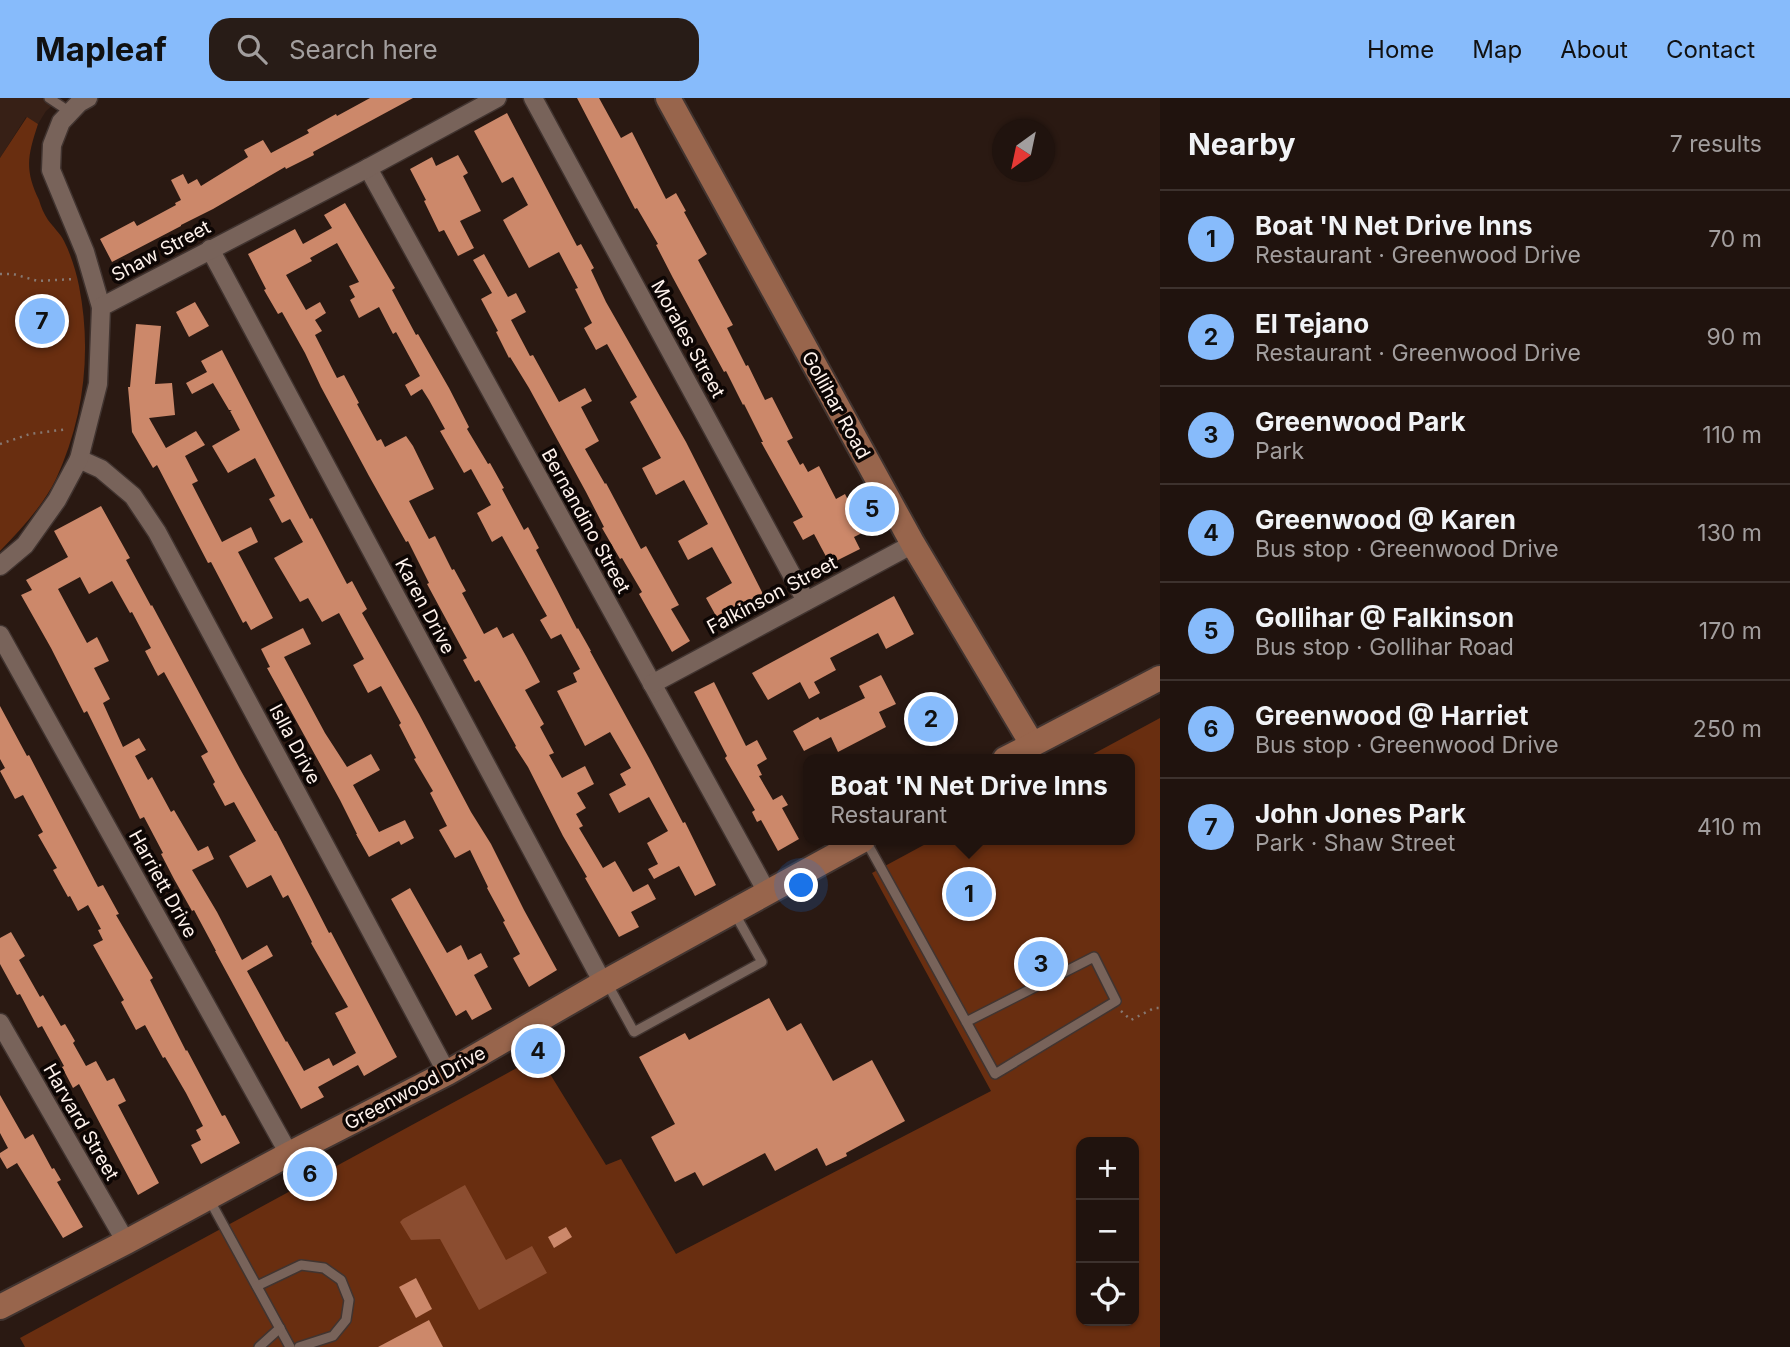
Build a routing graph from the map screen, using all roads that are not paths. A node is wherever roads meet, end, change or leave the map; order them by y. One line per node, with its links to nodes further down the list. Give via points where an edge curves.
1 (49, 98): 6 (lane)
2 (88, 98): 6 (street)
3 (497, 98): 7 (street, Shaw Street)
4 (533, 98): 13 (street, Morales Street)
5 (668, 98): 11 (main road, Gollihar Road)
6 (70, 112): 9 (street, via 52,145 51,170 85,252)
7 (368, 167): 8 (street, Shaw Street); 16 (street, Bernandino Street)
8 (210, 249): 9 (street, Shaw Street); 23 (street, Karen Drive)
9 (101, 307): 10 (street, Shaw Street, via 98,384)
10 (79, 459): 12 (street, Shaw Street, via 26,545); 26 (street, Islla Drive, via 101,469 132,496 157,532)
11 (913, 544): 13 (street, Falkinson Street); 17 (main road, Gollihar Road)
12 (0, 566)
13 (806, 601): 16 (street, Falkinson Street)
14 (0, 635): 27 (street, Harriett Drive)
15 (1160, 678): 17 (main road)
16 (652, 684): 21 (street, Bernandino Street)
17 (1032, 744): 18 (main road)
18 (1014, 754)
19 (855, 845): 21 (main road, Greenwood Drive)
20 (867, 845): 24 (lane)
21 (768, 894): 22 (main road, Greenwood Drive)
22 (734, 912): 23 (main road, Greenwood Drive); 23 (lane, via 762,962 634,1032)
23 (605, 983): 26 (main road, Greenwood Drive)
24 (966, 1022): 24 (lane, via 995,1074 1116,1001 1094,957)
25 (0, 1023): 29 (street, Harvard Street)
26 (447, 1073): 27 (main road, Greenwood Drive)
27 (289, 1154): 28 (main road, Greenwood Drive)
28 (208, 1198): 29 (main road, Greenwood Drive); 30 (lane)
29 (126, 1242): 31 (main road, Greenwood Drive)
30 (257, 1286): 32 (lane); 35 (lane, via 302,1265 324,1268 341,1280 349,1300 346,1320 333,1336)
31 (0, 1307)
32 (280, 1328): 33 (lane); 34 (lane)
33 (259, 1347)
34 (290, 1347)
35 (299, 1347)

